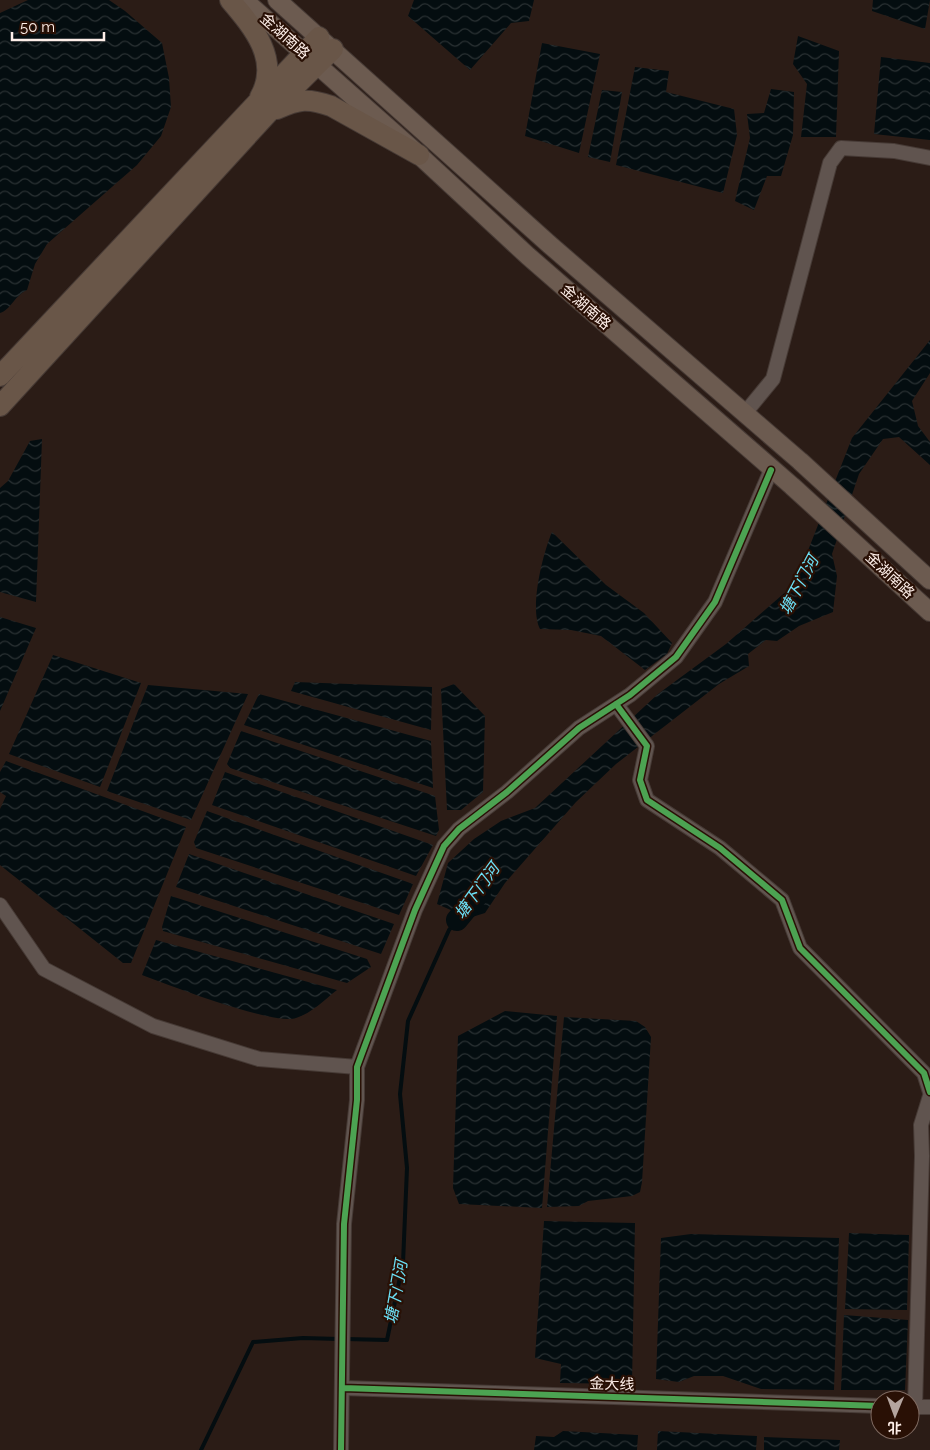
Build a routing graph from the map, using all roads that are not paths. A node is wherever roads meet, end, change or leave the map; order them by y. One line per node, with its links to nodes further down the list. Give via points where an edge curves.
1 (230, 0): 6 (highway, via 252,27 267,59 269,68)
2 (244, 0): 5 (main road, 金湖南路)
3 (277, 0): 4 (main road, 金湖南路)
4 (326, 43): 5 (highway); 11 (main road, 金湖南路, via 550,245)
5 (311, 59): 6 (highway); 7 (main road, 金湖南路)
6 (261, 111): 7 (highway, via 294,101 316,101 348,114); 9 (highway); 10 (highway)
7 (419, 155): 12 (main road, 金湖南路, via 528,256)
8 (930, 158): 11 (street, via 841,148 830,163 773,379)
9 (0, 376)
10 (0, 406)
11 (745, 413): 13 (main road, 金湖南路)
12 (771, 470): 14 (main road, 金湖南路); 15 (street, via 715,602 676,657)
13 (930, 580)
14 (930, 612)
15 (616, 705): 17 (street, via 579,728 444,846 415,910); 18 (street, via 647,746 640,780 647,800 720,848 782,900 800,948 924,1074)
16 (0, 905): 17 (street, via 44,969 153,1026 259,1058)
17 (357, 1067): 20 (street, via 357,1100 344,1224)
18 (930, 1092)
19 (930, 1096): 21 (street, via 921,1125)
20 (343, 1388): 22 (street, 金大线); 23 (street)
21 (913, 1390)
22 (870, 1406)
23 (341, 1450)

